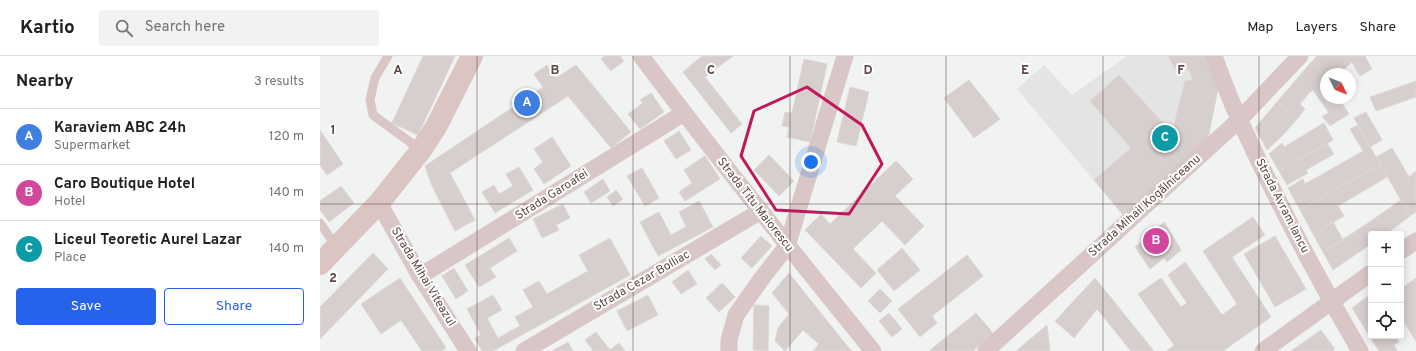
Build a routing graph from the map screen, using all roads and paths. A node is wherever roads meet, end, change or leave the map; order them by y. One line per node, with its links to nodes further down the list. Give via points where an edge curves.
1 (388, 56): 9 (lane, via 374,78 370,100 373,115)
2 (472, 56): 9 (main road, via 436,128)
3 (641, 56): 7 (street, Strada Titu Maiorescu)
4 (845, 56): 15 (street)
5 (1214, 56): 8 (street, Strada Avram Iancu)
6 (1300, 56): 8 (street, Strada Mihail Kogălniceanu)
7 (684, 113): 11 (street, Strada Titu Maiorescu); 19 (street, Strada Garoafei)
8 (1239, 120): 20 (street, Strada Avram Iancu); 25 (street, Strada Mihail Kogălniceanu)
9 (421, 150): 10 (main road)
10 (379, 203): 14 (main road); 19 (street, Strada Mihai Viteazul)
11 (761, 211): 15 (street, Strada Titu Maiorescu); 22 (street, Strada Cezar Bolliac)
12 (320, 223): 14 (lane)
13 (1416, 240): 16 (street)
14 (336, 246): 17 (main road)
15 (787, 246): 23 (street, via 736,315 729,340); 24 (street, Strada Titu Maiorescu)
16 (1404, 249)
17 (320, 264)
18 (1368, 275): 20 (street)
19 (420, 276): 21 (street, Strada Mihai Viteazul)
20 (1331, 301): 26 (street); 27 (street, Strada Avram Iancu)
21 (468, 351)
22 (524, 351)
23 (729, 351)
24 (873, 351)
25 (986, 351)
26 (1263, 351)
27 (1360, 351)

